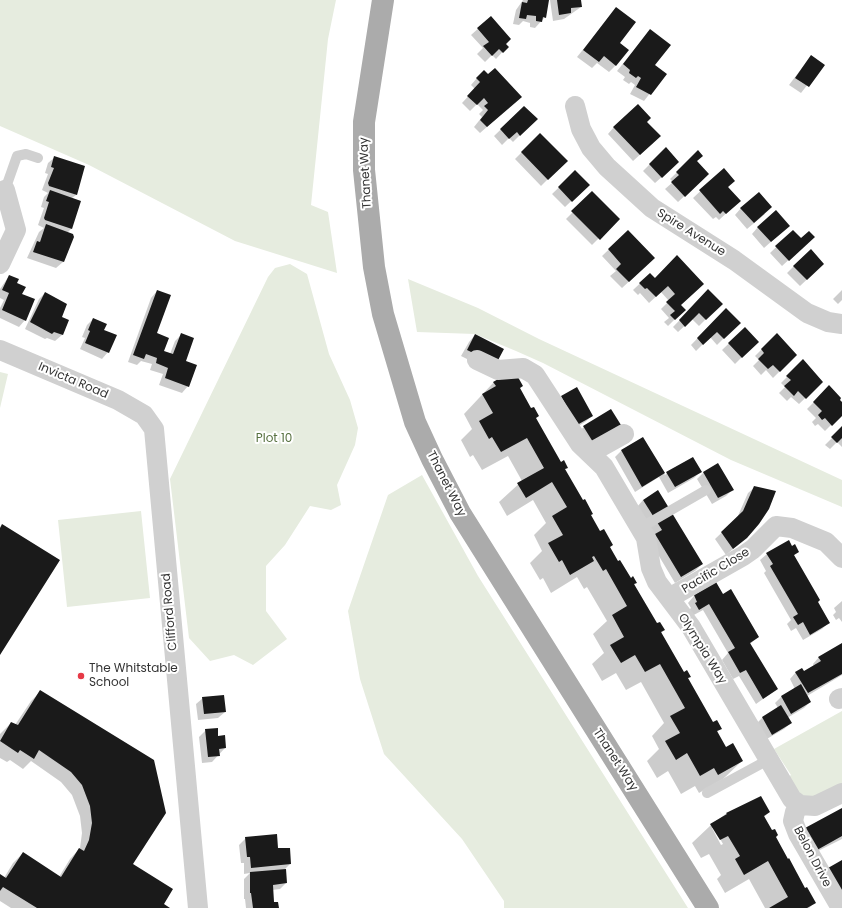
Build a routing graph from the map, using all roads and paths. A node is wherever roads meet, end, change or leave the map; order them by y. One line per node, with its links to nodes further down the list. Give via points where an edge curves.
1 (383, 0): 21 (main road, Thanet Way, via 364,122 364,170 368,220 383,314 415,422 460,514)
2 (575, 106): 6 (street, Spire Avenue, via 581,129 591,148 607,167 652,208 734,260 807,313 828,322)
3 (38, 158): 4 (lane, via 26,154 17,156)
4 (2, 191): 5 (street, via 16,230)
5 (0, 264)
6 (842, 324)
7 (0, 350): 9 (street, Invicta Road, via 118,400)
8 (477, 360): 11 (street, Olympia Way, via 498,370 523,368 535,375 580,444)
9 (144, 415): 20 (street, Clifford Road, via 154,429)
10 (624, 434): 11 (street)
11 (590, 453): 13 (street, Olympia Way, via 604,467)
12 (706, 490): 13 (lane)
13 (640, 528): 15 (street, Olympia Way, via 646,538 653,574)
14 (842, 556): 15 (street, Pacific Close, via 826,542 792,528 776,526 743,556)
15 (669, 598): 16 (street, Olympia Way, via 691,627)
16 (768, 760): 17 (lane); 19 (street, Olympia Way, via 788,794)
17 (707, 793)
18 (842, 793): 19 (street, via 816,806)
19 (800, 804): 22 (street, Belon Drive, via 793,821 798,834)
20 (198, 908)
21 (708, 908)
22 (841, 908)

